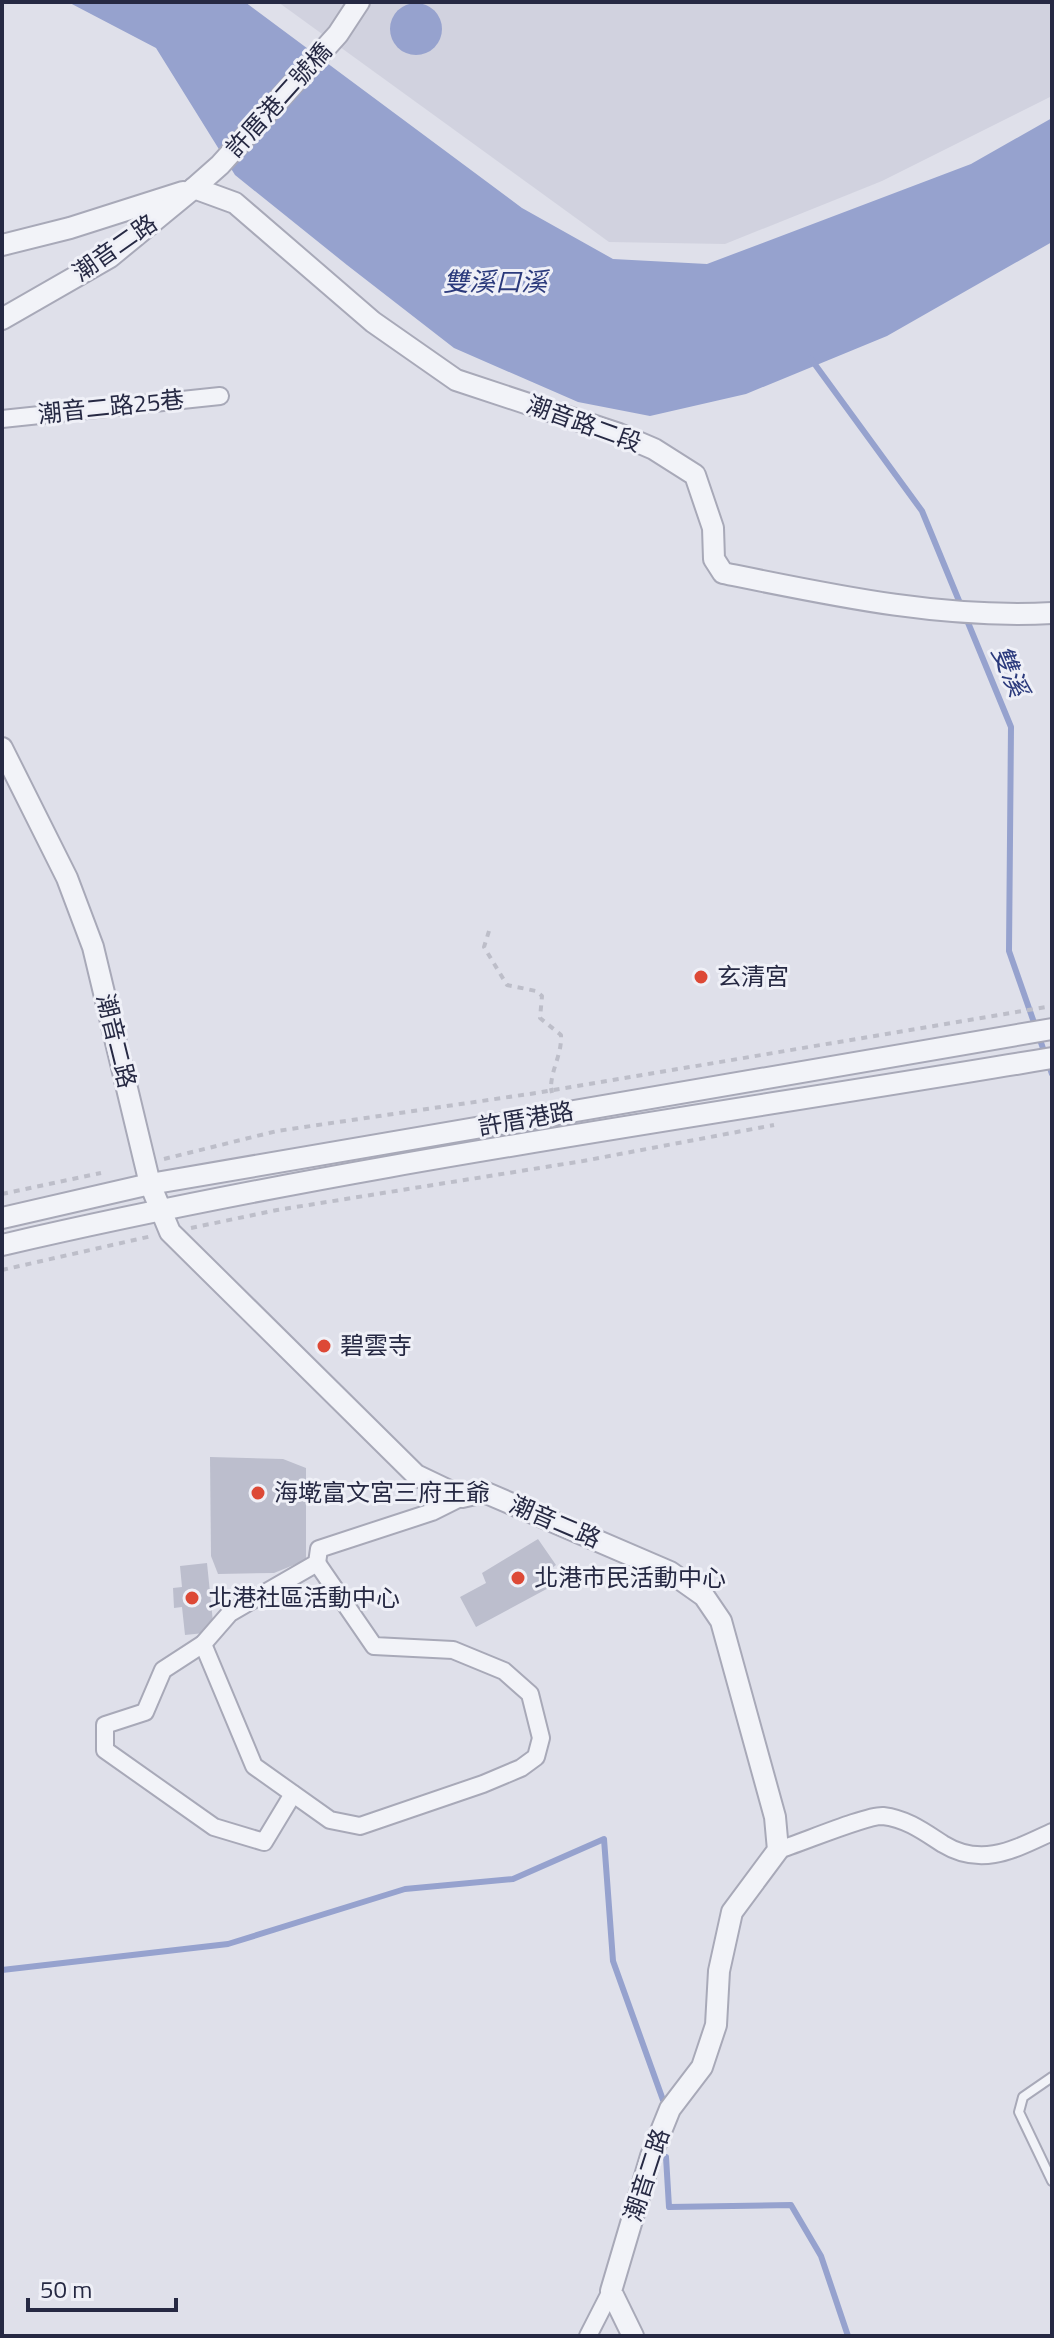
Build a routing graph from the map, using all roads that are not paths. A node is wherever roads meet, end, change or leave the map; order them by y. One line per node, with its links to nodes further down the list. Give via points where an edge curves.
1 (359, 2): 2 (street, 許厝港二號橋, via 338,34)
2 (220, 165): 3 (street, 潮音二路)
3 (194, 188): 4 (street); 5 (street, 潮音二路, via 110,257); 8 (street, 潮音路二段, via 235,203 373,322 456,380 619,434 695,475 713,528 714,559 723,573 818,595 935,611)
4 (2, 245)
5 (2, 319)
6 (220, 396): 7 (street, 潮音二路25巷)
7 (2, 419)
8 (1052, 613)
9 (2, 748): 12 (street, 潮音二路, via 67,878 93,947)
10 (1051, 1029): 12 (street, 許厝港路)
11 (1043, 1060): 13 (street, 許厝港路, via 397,1164)
12 (150, 1184): 13 (street, 潮音二路); 14 (street, 許厝港路)
13 (157, 1209): 15 (street, 許厝港路); 16 (street, 潮音二路, via 170,1232 416,1475)
14 (2, 1218)
15 (2, 1245)
16 (462, 1497): 17 (street, via 319,1549); 21 (street, 潮音二路, via 484,1492 670,1572 704,1596 721,1621 775,1817)
17 (317, 1563): 18 (street, via 230,1613); 19 (street, via 374,1646 453,1650 504,1671 530,1694 541,1738 536,1757 521,1768 360,1826 330,1820)
18 (203, 1644): 19 (street, via 254,1766); 19 (street, via 163,1670 145,1712 105,1725 105,1750 214,1827 264,1842)
19 (293, 1794)
20 (1052, 1832): 21 (street, via 1007,1853 981,1857 964,1855 917,1825 880,1816)
21 (778, 1850): 24 (street, 潮音二路, via 732,1912 719,1971 716,2025 702,2067 670,2109 651,2156)
22 (1052, 2077): 23 (lane, via 1023,2097 1019,2112)
23 (1052, 2181)
24 (611, 2291): 25 (street); 26 (street)
25 (588, 2336)
26 (633, 2336)

